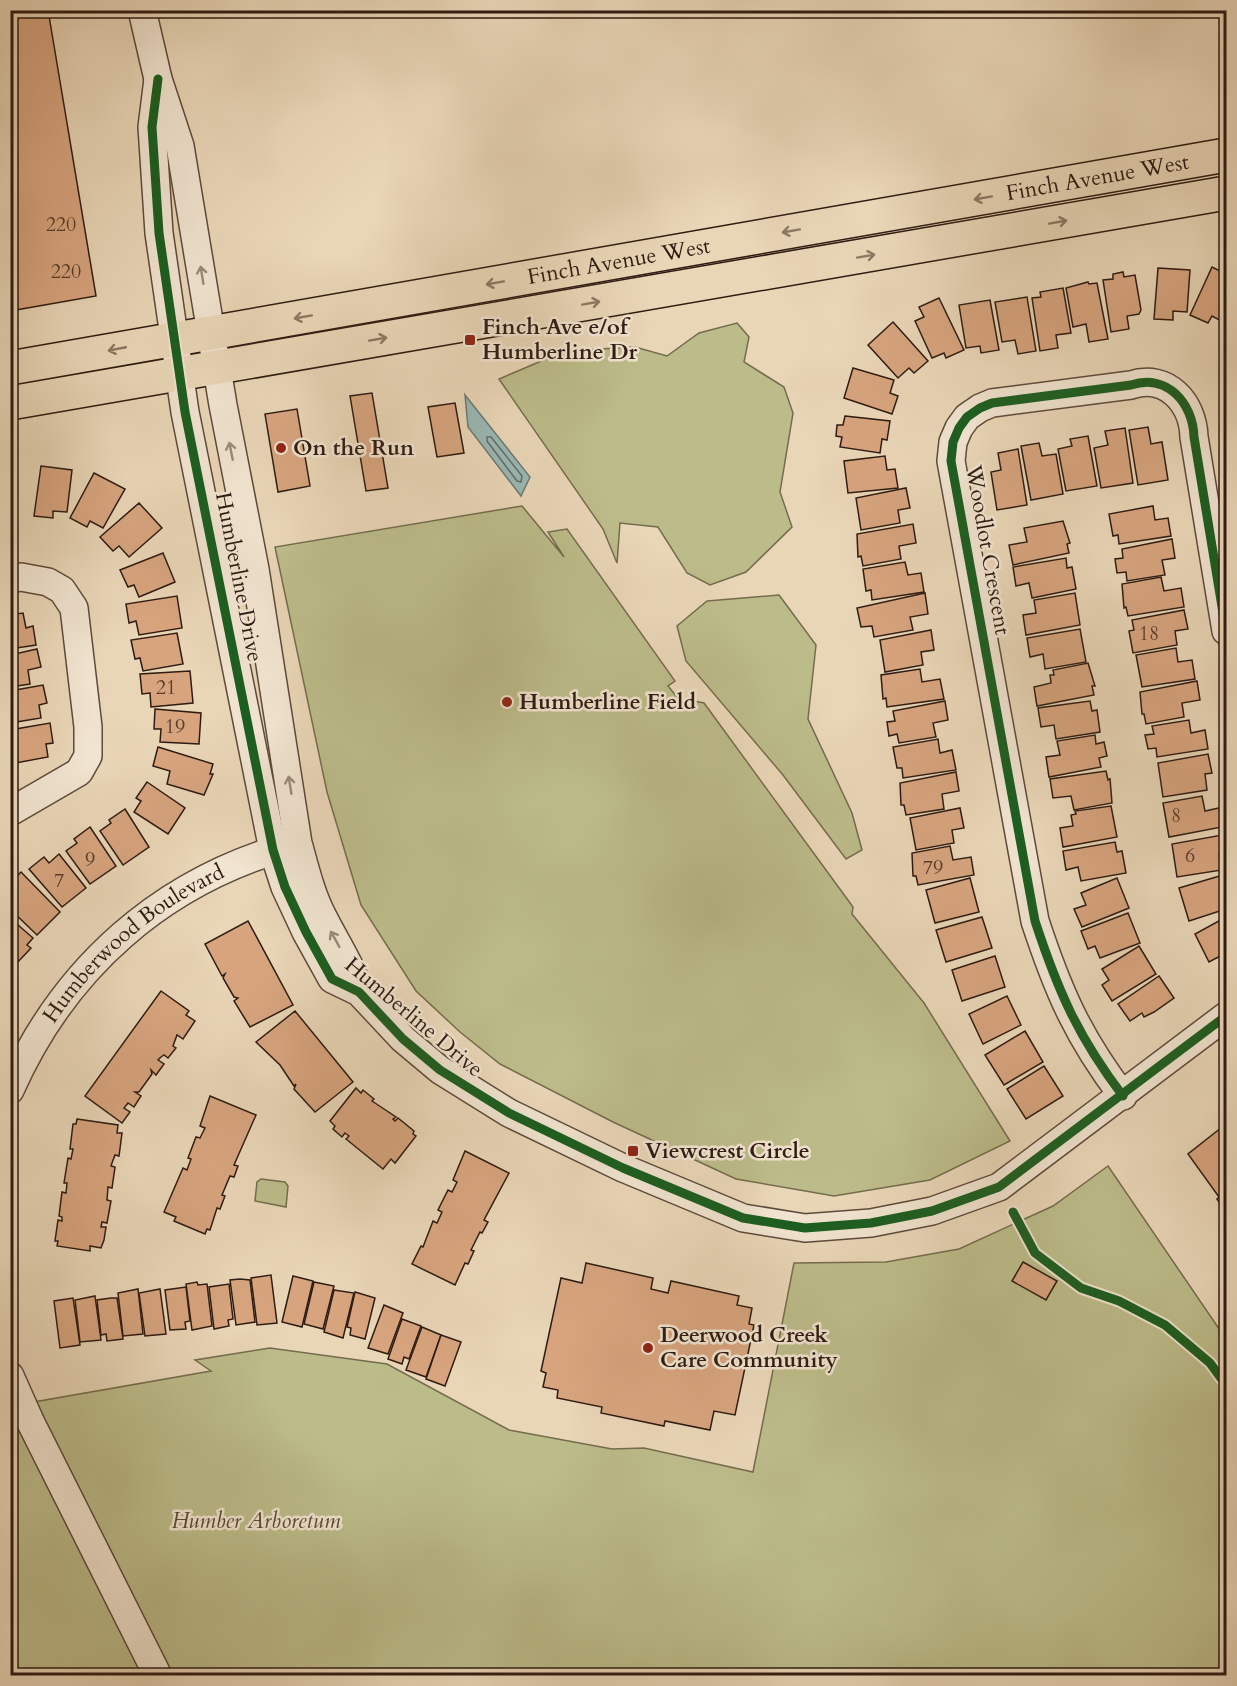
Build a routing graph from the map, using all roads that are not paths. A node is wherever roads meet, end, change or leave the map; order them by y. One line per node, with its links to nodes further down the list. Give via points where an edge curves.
1 (142, 10): 2 (street, Humberline Drive)
2 (158, 79): 5 (street, Humberline Drive, one-way to 2, via 180,146); 6 (street, Humberline Drive, via 152,127 159,233)
3 (1227, 155): 5 (main road, Finch Avenue West, one-way to 5)
4 (1227, 193): 7 (main road, Finch Avenue West, one-way to 4)
5 (211, 333): 6 (main road, Finch Avenue West); 7 (street, Humberline Drive)
6 (175, 339): 8 (main road, Finch Avenue West, one-way to 8); 9 (street, Humberline Drive)
7 (217, 367): 9 (main road, Finch Avenue West); 14 (street, Humberline Drive, one-way to 7, via 255,569)
8 (10, 368)
9 (180, 374): 10 (main road, Finch Avenue West); 14 (street, Humberline Drive)
10 (10, 403)
11 (10, 579): 13 (street, via 48,582 62,590 74,609 88,756 79,772)
12 (1227, 631): 18 (street, Woodlot Crescent, via 1194,421 1177,393 1161,384 1142,381 992,403 967,417 953,442 951,461 1035,921 1056,984 1076,1026)
13 (10, 812)
14 (286, 846): 16 (street, Humberwood Boulevard, via 235,863 183,889 138,920 105,950); 18 (street, Humberline Drive, via 353,969 359,992 403,1039 440,1070 509,1113 623,1168 743,1218 805,1228 871,1223 932,1211 999,1187)
15 (1227, 1016): 18 (street, Humberline Drive)
16 (19, 1048): 17 (street, Humberwood Boulevard)
17 (10, 1090)
18 (1123, 1096)
19 (10, 1376): 20 (street)
20 (156, 1671)

